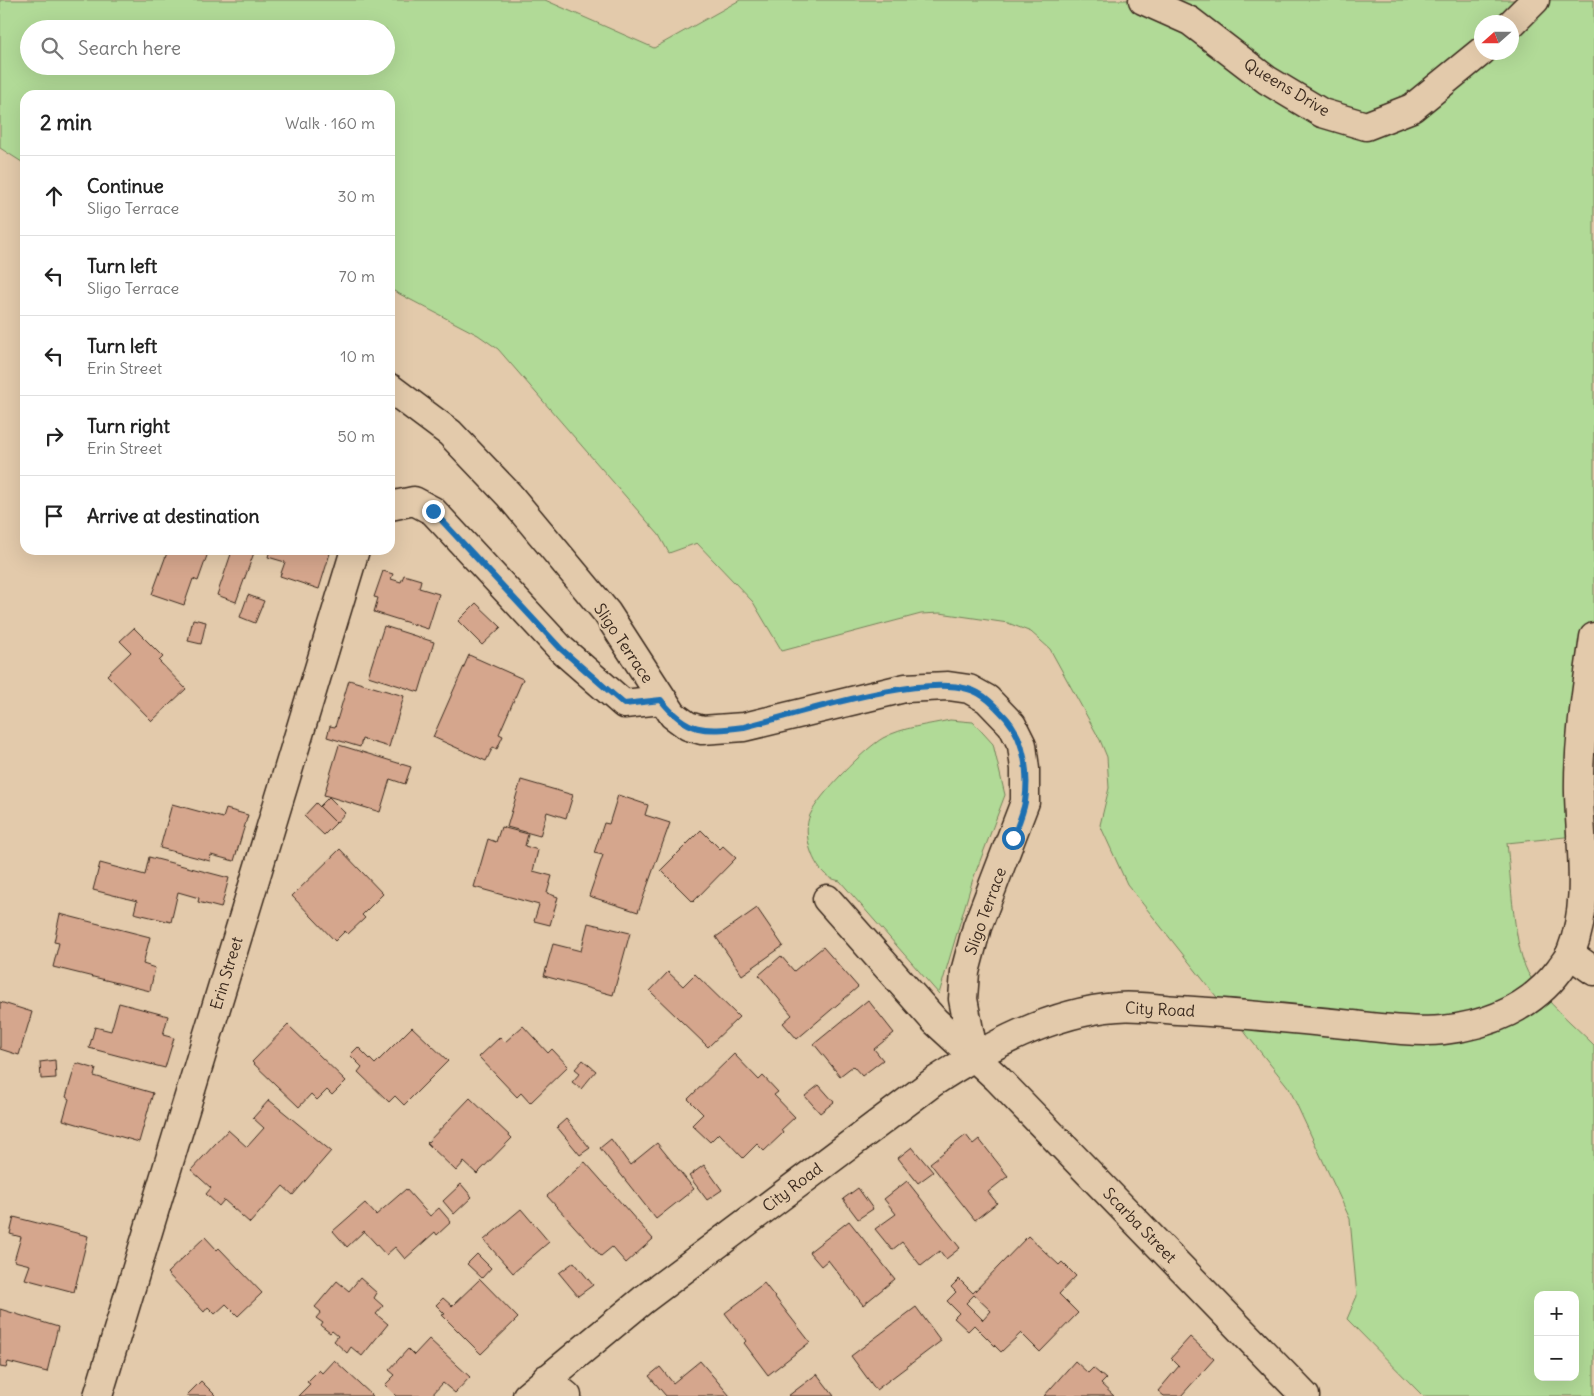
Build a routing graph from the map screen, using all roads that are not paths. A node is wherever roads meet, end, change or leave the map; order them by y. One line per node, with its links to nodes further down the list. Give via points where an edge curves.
1 (1143, 0): 4 (street, Queens Drive, via 1190,21 1267,80 1322,113 1366,126 1412,108)
2 (1535, 0): 3 (street)
3 (1519, 17)
4 (1474, 58)
5 (395, 392): 9 (street, Sligo Terrace, via 450,433 509,495 606,613)
6 (395, 505): 9 (street, via 414,501 433,511 561,649 624,704)
7 (353, 555): 17 (street, Erin Street)
8 (1594, 637): 10 (street, City Road)
9 (661, 700): 15 (street, Sligo Terrace, via 688,726 718,730 744,727 905,688 948,686 969,689 987,699 1012,725 1022,745 1026,769 1025,802 977,927 965,972 963,999)
10 (1583, 714): 11 (street); 13 (street, City Road, via 1579,791 1582,911)
11 (1594, 763)
12 (828, 899): 15 (street, via 935,1021)
13 (1570, 954): 14 (street); 15 (street, City Road, via 1552,980 1521,1006 1498,1018 1441,1031 1228,1012 1118,1007 1063,1018)
14 (1594, 971)
15 (974, 1056): 16 (street, City Road, via 932,1083 749,1219); 19 (street, Scarba Street)
16 (536, 1388): 18 (street)
17 (98, 1396)
18 (567, 1396)
19 (1305, 1396)

